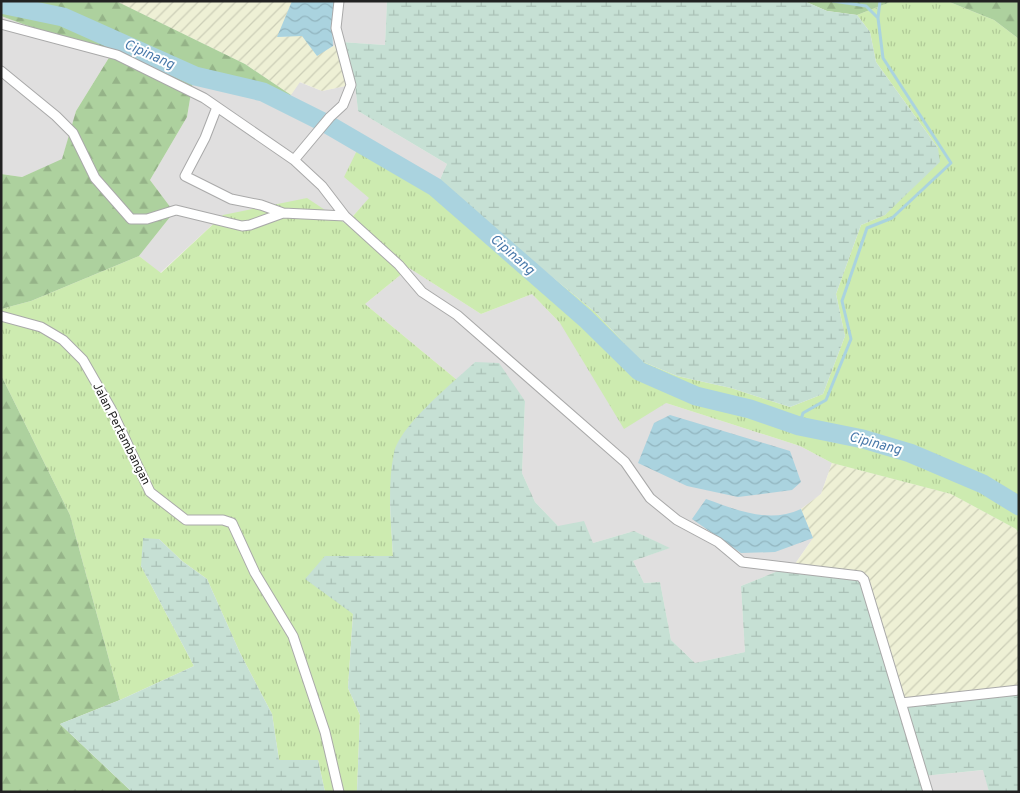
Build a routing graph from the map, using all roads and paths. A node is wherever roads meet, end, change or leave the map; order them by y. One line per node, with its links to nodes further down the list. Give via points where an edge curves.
1 (339, 1): 5 (street, via 336,28 351,85 343,105)
2 (1, 24): 4 (street, via 117,55)
3 (1, 71): 6 (street, via 73,133 95,178 131,219 147,219 176,210 242,226)
4 (218, 107): 5 (street); 6 (street, via 185,176 231,199 262,205)
5 (294, 160): 7 (street, via 322,186)
6 (283, 214): 7 (street)
7 (345, 216): 10 (street, via 399,265 422,292 457,315 625,462 650,498 677,520 718,542 742,562 860,576 864,580)
8 (1, 316): 11 (street, Jalan Pertambangan, via 41,327 63,340 82,360 111,410 150,492 186,520 232,523 255,573 293,636 325,732)
9 (1019, 690): 10 (street)
10 (901, 703): 12 (street)
11 (339, 792)
12 (928, 792)

